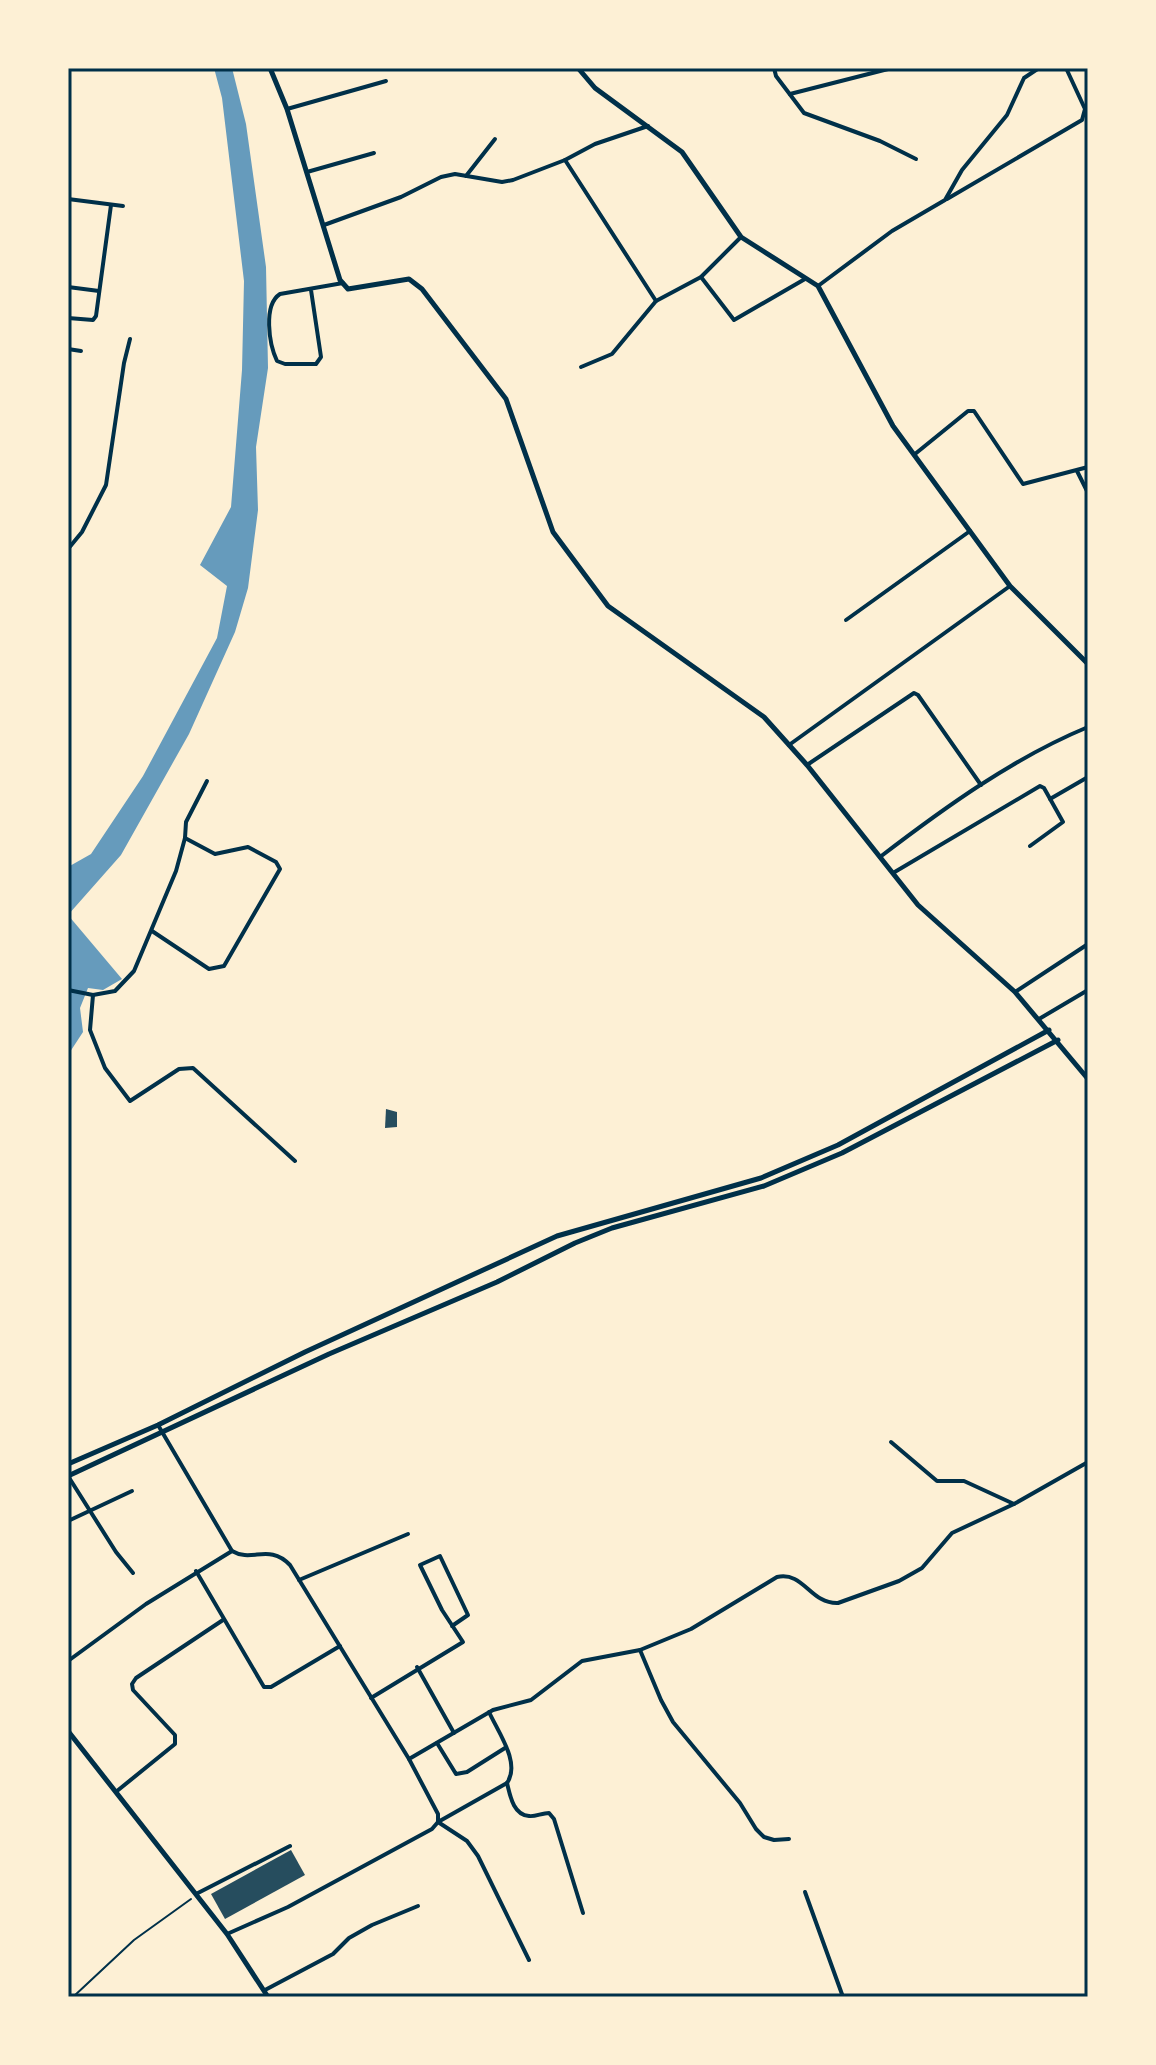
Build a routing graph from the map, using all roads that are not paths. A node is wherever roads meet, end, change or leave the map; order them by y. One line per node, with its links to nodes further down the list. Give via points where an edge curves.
1 (270, 68): 9 (street)
2 (578, 68): 10 (street, via 595,88)
3 (774, 68): 8 (street)
4 (892, 68): 8 (street)
5 (1039, 68): 18 (street, via 1024,78 1007,115)
6 (1066, 68): 18 (street, via 1085,109 1082,120)
7 (386, 81): 9 (street)
8 (790, 94): 13 (street, via 804,113)
9 (287, 109): 15 (street)
10 (648, 126): 14 (street); 22 (street, via 682,152)
11 (495, 139): 16 (street)
12 (374, 153): 15 (street)
13 (916, 159)
14 (565, 160): 16 (street, via 502,182); 30 (street)
15 (307, 172): 21 (street)
16 (466, 176): 21 (street, via 441,177)
17 (68, 199): 19 (street)
18 (945, 200): 26 (street, via 892,231)
19 (111, 205): 20 (street); 29 (street)
20 (123, 206)
21 (323, 225): 25 (street)
22 (741, 237): 23 (street); 24 (street)
23 (701, 277): 24 (street, via 734,320); 30 (street)
24 (807, 277): 26 (street)
25 (343, 283): 28 (street); 46 (street, via 348,289 409,279 422,289 506,399 553,532 608,606 764,717)
26 (818, 286): 36 (street, via 893,426)
27 (68, 287): 29 (street)
28 (311, 290): 28 (street, via 280,294 269,306 277,361 316,364 321,357)
29 (99, 291): 31 (street, via 93,320)
30 (656, 301): 35 (street, via 612,354)
31 (68, 318)
32 (130, 339): 41 (street, via 106,485)
33 (68, 349): 34 (street)
34 (81, 351)
35 (581, 367)
36 (914, 454): 38 (street, via 974,411 1023,484); 40 (street)
37 (1088, 467): 38 (street)
38 (1077, 471): 39 (street)
39 (1088, 493)
40 (970, 531): 42 (street); 43 (street)
41 (68, 549)
42 (1010, 586): 44 (street); 46 (street)
43 (846, 620)
44 (1088, 664)
45 (1088, 727): 50 (street)
46 (789, 745): 47 (street)
47 (807, 765): 50 (street, via 914,693); 54 (street)
48 (1088, 777): 51 (street)
49 (207, 781): 52 (street, via 186,822)
50 (981, 785): 54 (street)
51 (1050, 799): 53 (street, via 1063,822); 55 (street, via 1044,788 1035,787)
52 (185, 838): 56 (street); 56 (street, via 215,854 248,847 280,869 224,966 209,969)
53 (1030, 846)
54 (880, 857): 55 (street)
55 (893, 873): 60 (street, via 918,905)
56 (152, 931): 61 (street, via 134,971 115,991)
57 (1088, 944): 60 (street)
58 (68, 990): 61 (street)
59 (1088, 990): 62 (street)
60 (1015, 992): 62 (street)
61 (93, 995): 66 (street, via 90,1030 105,1068 130,1101 179,1069 193,1068)
62 (1039, 1019): 63 (street)
63 (1049, 1030): 64 (street); 67 (street, via 838,1145 761,1178 557,1236)
64 (1058, 1040): 65 (street); 68 (street, via 842,1153 764,1186 575,1243)
65 (1088, 1079)
66 (295, 1161)
67 (158, 1425): 68 (street); 71 (street)
68 (162, 1434): 72 (street); 78 (street)
69 (891, 1442): 74 (street, via 937,1481 964,1481)
70 (1088, 1462): 74 (street)
71 (68, 1464)
72 (68, 1476): 75 (street)
73 (132, 1491): 75 (street)
74 (1014, 1504): 85 (street, via 952,1533 922,1568 899,1581 828,1603 788,1574 691,1629)
75 (89, 1510): 76 (street); 80 (street)
76 (68, 1521)
77 (408, 1534): 81 (street)
78 (232, 1551): 79 (street); 81 (street, via 273,1553)
79 (196, 1571): 82 (street); 86 (street)
80 (133, 1573)
81 (299, 1580): 84 (street)
82 (223, 1620): 84 (street, via 264,1687); 96 (street, via 132,1684 175,1735 175,1744)
83 (452, 1626): 83 (street, via 420,1565 440,1556 468,1615); 87 (street, via 463,1642)
84 (340, 1646): 88 (street)
85 (640, 1650): 89 (street, via 582,1661 531,1700); 98 (street, via 673,1722 756,1829 764,1837)
86 (68, 1661)
87 (417, 1667): 88 (street); 91 (street)
88 (371, 1698): 94 (street)
89 (489, 1712): 91 (street); 93 (street)
90 (68, 1731): 96 (street)
91 (454, 1733): 92 (street)
92 (437, 1743): 93 (street, via 456,1774); 94 (street)
93 (505, 1748): 95 (street, via 513,1765)
94 (409, 1759): 97 (street)
95 (507, 1783): 97 (street); 103 (street, via 521,1813 549,1813 554,1819)
96 (117, 1791): 101 (street)
97 (438, 1822): 104 (street, via 288,1907); 105 (street, via 467,1841 478,1856)
98 (789, 1839)
99 (290, 1846): 101 (street)
100 (805, 1892): 107 (street)
101 (196, 1894): 104 (street)
102 (418, 1906): 106 (street, via 349,1938 333,1954)
103 (583, 1913)
104 (227, 1934): 106 (street)
105 (529, 1960)
106 (266, 1994)
107 (843, 1997)

